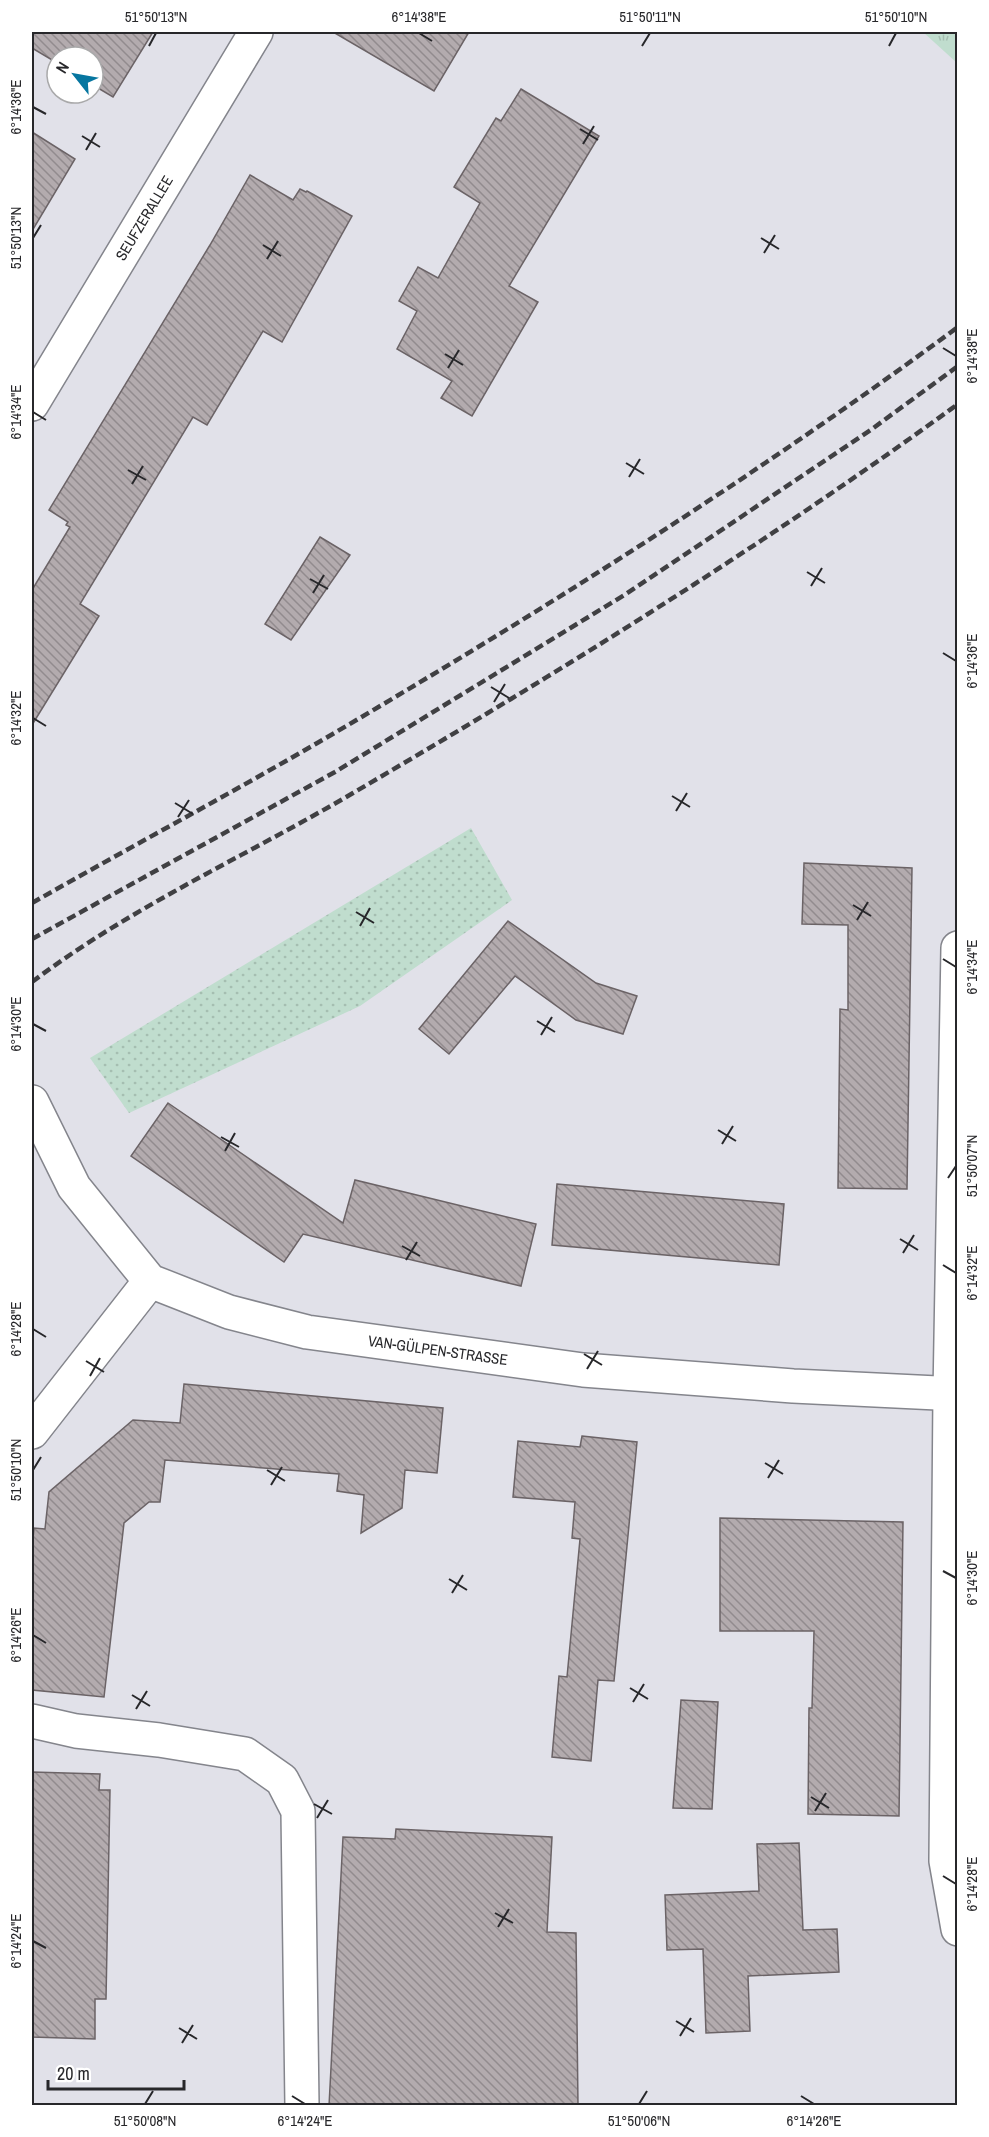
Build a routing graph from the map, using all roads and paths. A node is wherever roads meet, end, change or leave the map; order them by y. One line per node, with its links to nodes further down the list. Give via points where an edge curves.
1 (256, 32): 2 (street, SEUFZERALLEE)
2 (32, 404)
3 (957, 948): 6 (street)
4 (32, 1101): 5 (street, VAN-GÜLPEN-STRASSE, via 74,1186)
5 (150, 1281): 6 (street, VAN-GÜLPEN-STRASSE, via 229,1312 319,1333 583,1370); 7 (street)
6 (954, 1394): 9 (street, via 946,1861)
7 (32, 1432)
8 (32, 1721): 10 (street, via 76,1731 245,1754 282,1780 298,1811)
9 (957, 1929)
10 (302, 2106)

